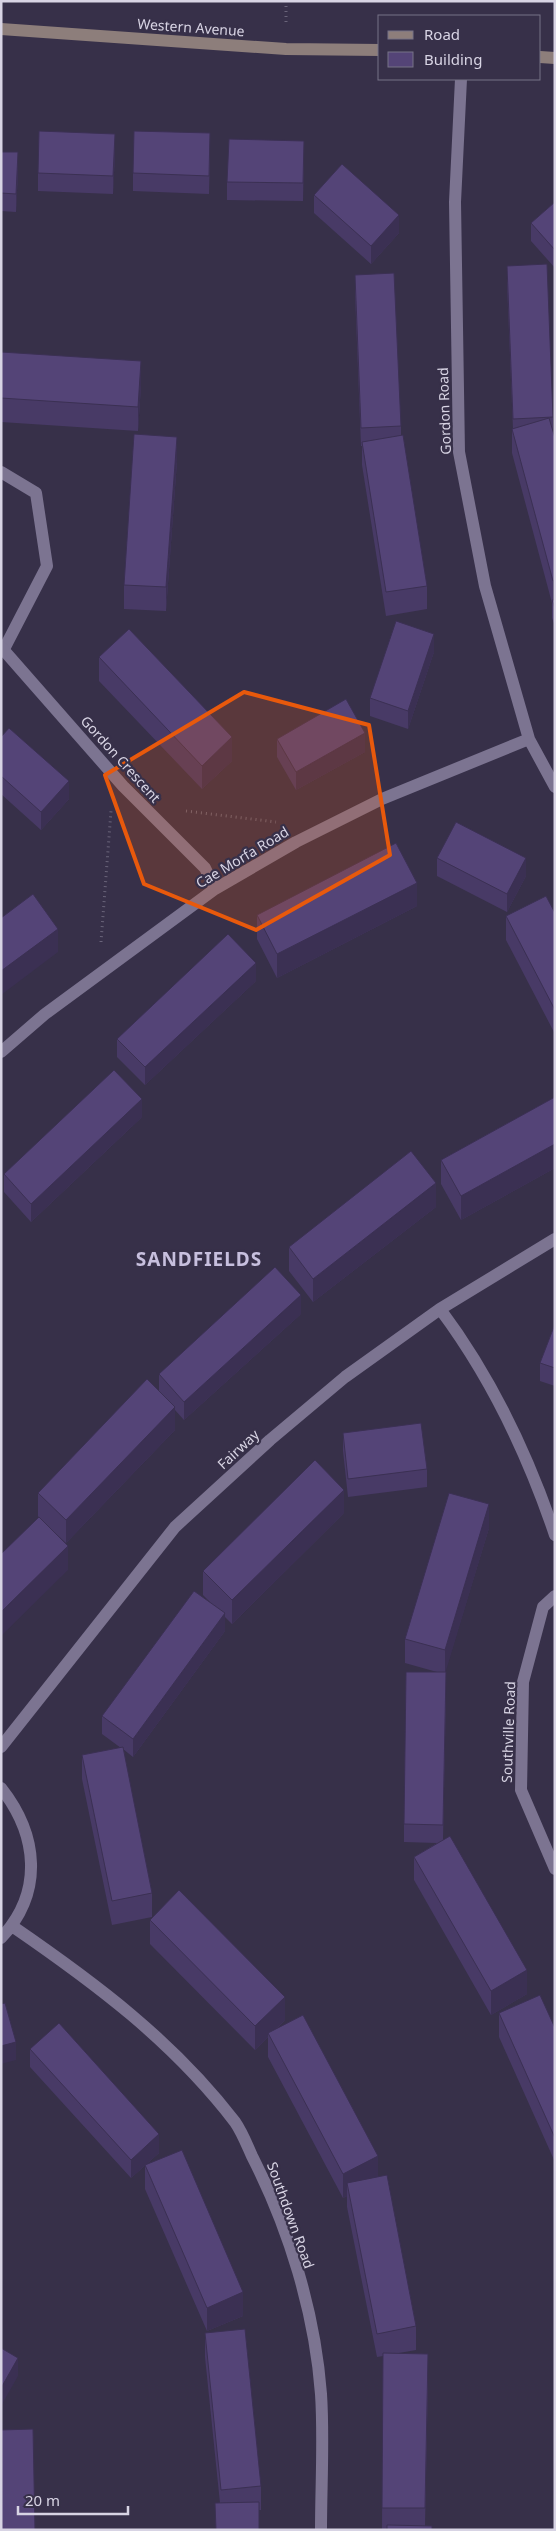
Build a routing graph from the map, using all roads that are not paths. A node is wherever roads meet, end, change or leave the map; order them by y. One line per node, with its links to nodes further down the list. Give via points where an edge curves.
1 (1, 29): 2 (street, Western Avenue, via 286,49)
2 (378, 50)
3 (541, 57): 4 (street)
4 (555, 58)
5 (461, 80): 8 (street, Gordon Road, via 455,202 459,452 485,586)
6 (1, 472): 7 (street, Gordon Crescent, via 36,493 47,566)
7 (3, 648): 10 (street, Gordon Crescent, via 123,786 205,868)
8 (529, 739): 9 (street, Gordon Road); 10 (street, Cae Morfa Road, via 382,799 296,842)
9 (555, 787)
10 (215, 889): 11 (street, Cae Morfa Road, via 45,1014)
11 (1, 1052)
12 (555, 1239): 13 (street, Fairway)
13 (440, 1309): 14 (street, via 485,1376 537,1481); 16 (street, Fairway, via 345,1377 175,1527)
14 (555, 1535)
15 (555, 1596): 18 (street, Southville Road, via 543,1607 523,1682 520,1790)
16 (1, 1747)
17 (1, 1788): 19 (street, via 16,1806 32,1855 24,1904)
18 (555, 1869)
19 (12, 1926): 20 (street); 21 (street, Southdown Road, via 76,1970 145,2025 194,2074 236,2124 249,2148 265,2181 294,2261 314,2339 321,2395)
20 (1, 1938)
21 (321, 2530)

